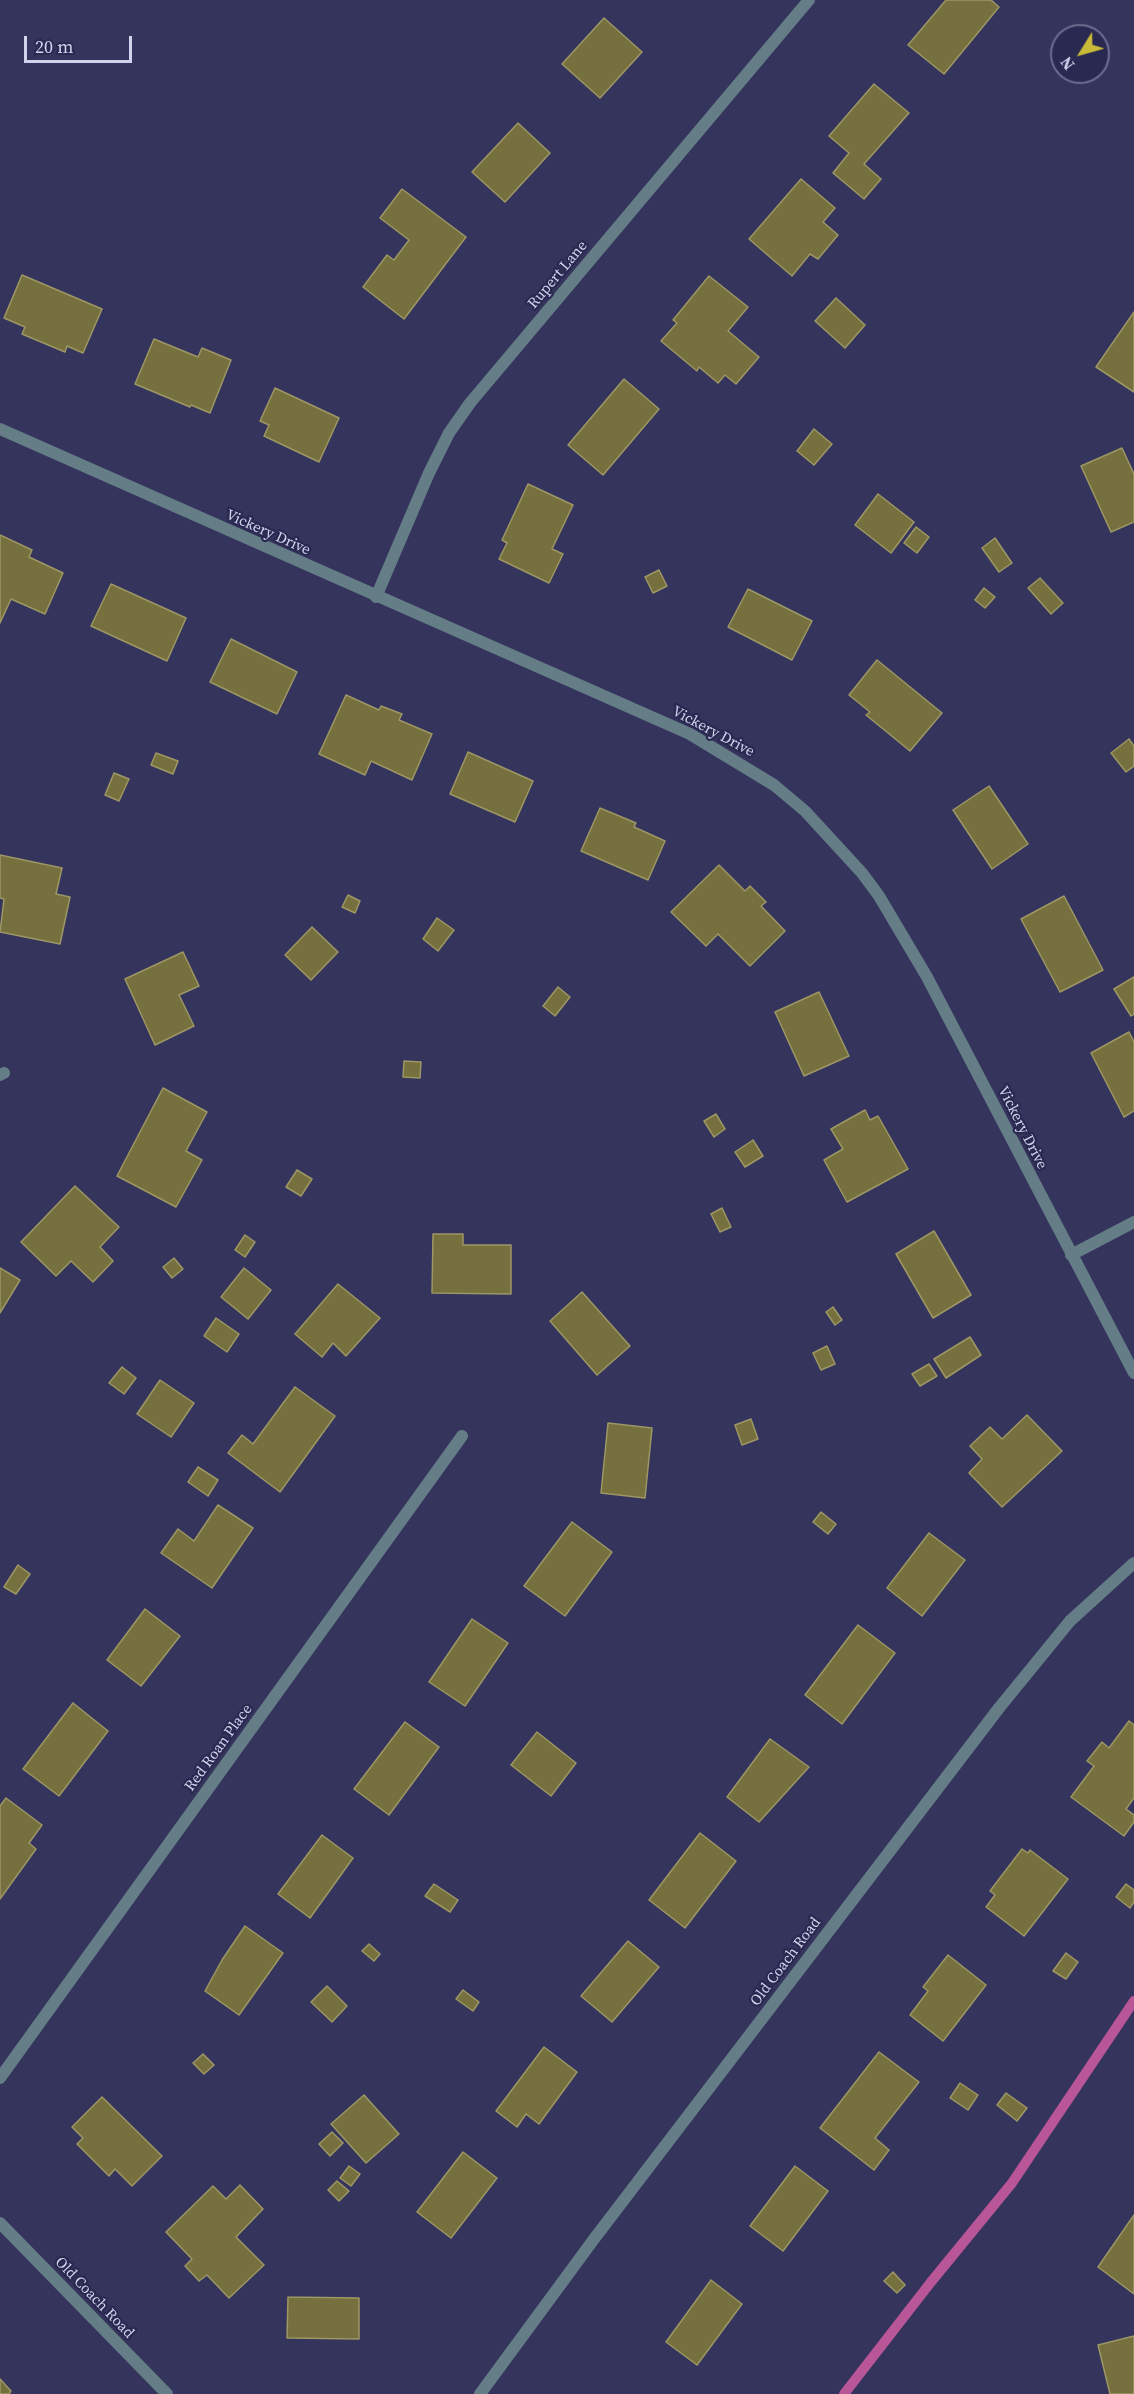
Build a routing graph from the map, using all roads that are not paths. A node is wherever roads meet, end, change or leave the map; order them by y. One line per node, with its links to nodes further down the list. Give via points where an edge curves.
1 (809, 0): 3 (street, Rupert Lane, via 470,403 429,473)
2 (0, 429): 3 (street, Vickery Drive)
3 (376, 597): 5 (street, Vickery Drive, via 690,734 774,785 805,811 879,896 927,977)
4 (1134, 1222): 5 (street)
5 (1071, 1255): 6 (street, Vickery Drive)
6 (1134, 1373)
7 (462, 1436): 9 (street, Red Roan Place)
8 (1134, 1563): 12 (street, Old Coach Road, via 1070,1621 999,1708)
9 (0, 2078)
10 (0, 2223): 11 (street, Old Coach Road)
11 (167, 2394)
12 (480, 2394)

